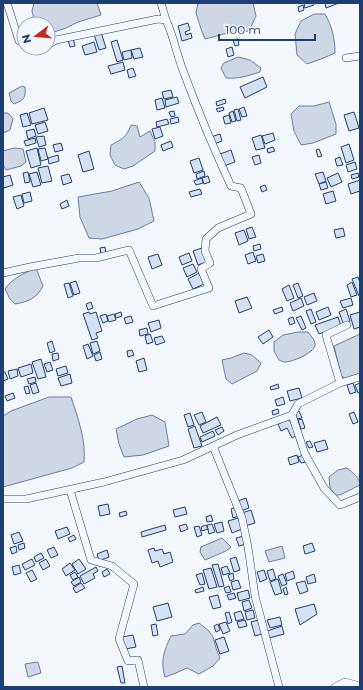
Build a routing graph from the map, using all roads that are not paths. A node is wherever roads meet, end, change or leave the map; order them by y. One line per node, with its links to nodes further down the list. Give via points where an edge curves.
1 (7, 3): 4 (street)
2 (161, 3): 3 (street)
3 (166, 20): 5 (street, via 158,19); 8 (street, via 224,172 231,186 241,188 251,214 218,228 206,239 205,251 210,263 201,269 209,288 153,306 128,250 96,258 78,258)
4 (16, 31)
5 (56, 40)
6 (360, 56): 7 (street)
7 (346, 58)
8 (3, 273)
9 (347, 325): 11 (street, via 326,335)
10 (360, 377): 11 (street)
11 (340, 383): 12 (street, via 298,404)
12 (292, 415): 13 (street); 15 (street, via 305,454 324,488 340,505)
13 (213, 446): 14 (street, via 183,460); 19 (street, via 242,518 256,596)
14 (70, 490): 16 (street, via 26,499); 18 (street, via 92,560 112,566 134,584 119,639 128,661 138,660)
15 (360, 497)
16 (3, 499)
17 (360, 686): 20 (street, via 345,682)
18 (144, 687)
19 (279, 687)
20 (335, 687)

